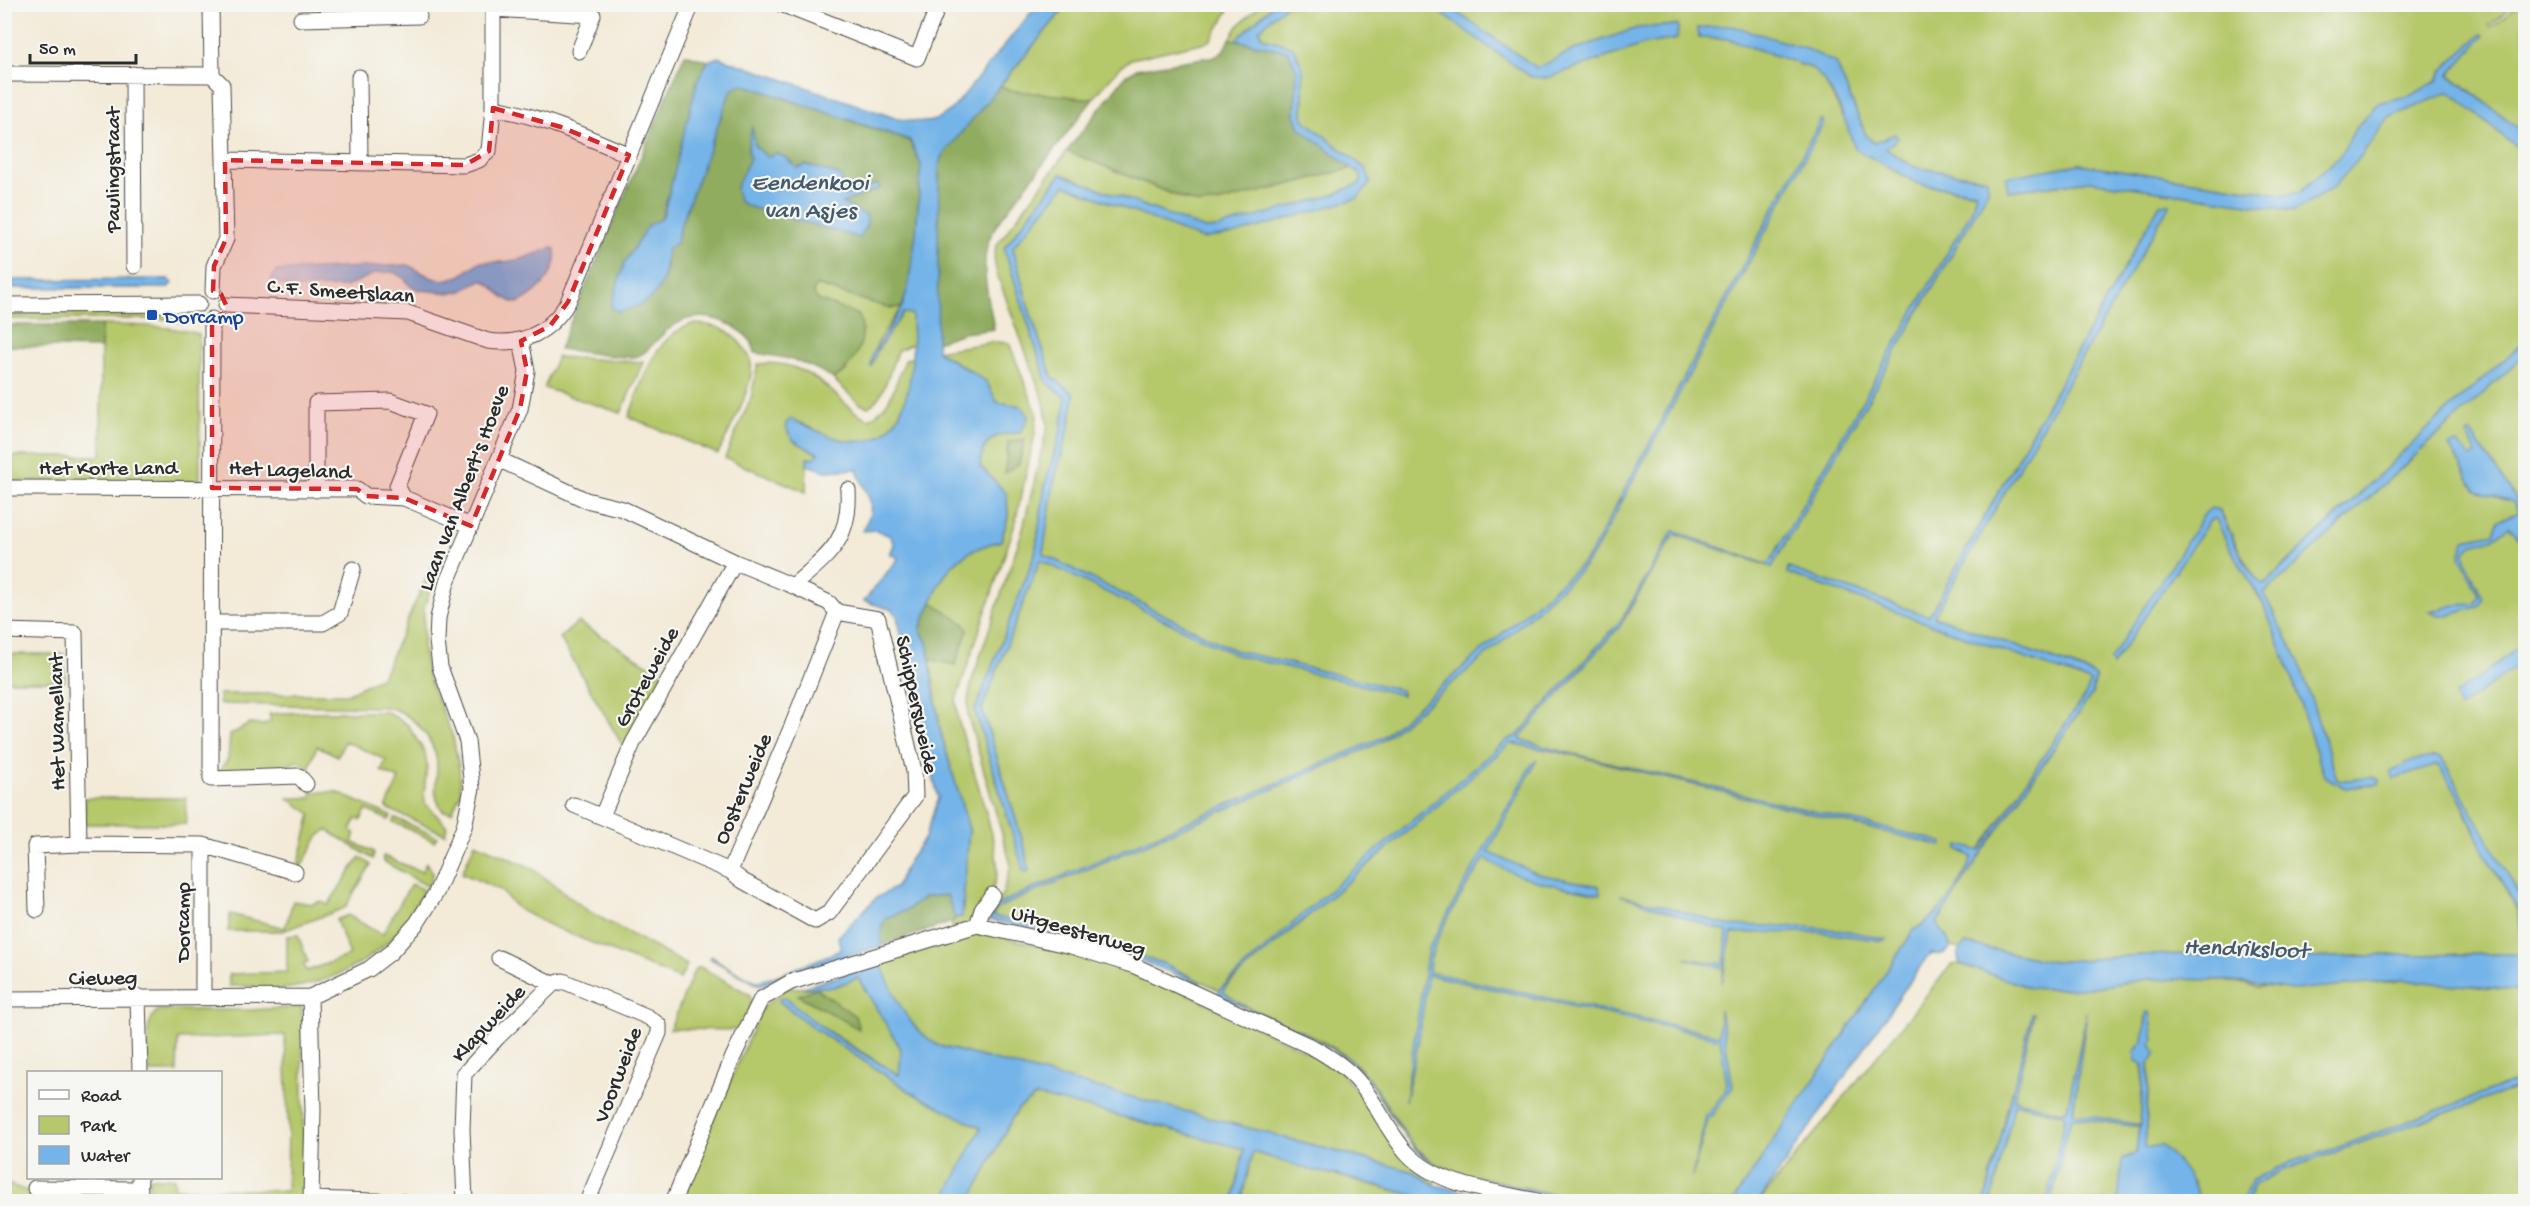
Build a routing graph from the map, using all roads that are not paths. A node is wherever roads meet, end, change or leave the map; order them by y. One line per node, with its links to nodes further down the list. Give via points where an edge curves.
1 (211, 4): 12 (street)
2 (692, 4): 15 (street)
3 (939, 4): 4 (street, via 917,58)
4 (785, 5)
5 (493, 7): 9 (street, via 593,15); 14 (street)
6 (356, 11): 7 (street); 8 (street)
7 (419, 16)
8 (302, 19)
9 (579, 51)
10 (4, 74): 11 (street)
11 (133, 74): 12 (street); 18 (street, Paulingstraat)
12 (212, 75): 16 (street, via 222,85)
13 (358, 77): 17 (street)
14 (493, 108): 15 (street, via 561,127); 17 (street, via 489,151 473,163)
15 (629, 155): 24 (street, via 568,302 549,326)
16 (225, 160): 17 (street); 19 (street, via 226,239 214,267)
17 (360, 162)
18 (134, 266)
19 (213, 291): 20 (street, via 202,296); 22 (street, via 221,294)
20 (199, 304): 21 (street); 23 (street, via 201,313)
21 (4, 305)
22 (226, 305): 23 (street, via 224,313); 24 (street, C.F. Smeetslaan, via 408,313 488,341)
23 (212, 319): 27 (street)
24 (521, 341): 25 (street, Laan van Albert's Hoeve, via 527,381)
25 (500, 460): 31 (street, Laan van Albert's Hoeve); 32 (street, via 586,500 623,509)
26 (4, 488): 27 (street, Het Korte Land)
27 (212, 488): 28 (street, Het Lageland); 36 (street)
28 (316, 490): 30 (street, Het Lageland, via 357,489 366,496); 30 (street, via 316,403 390,400 426,414 397,486)
29 (848, 490): 34 (street, via 849,511 842,535)
30 (404, 498): 31 (street)
31 (471, 526): 51 (street, Laan van Albert's Hoeve, via 444,594 437,640 443,678 469,751 472,788 464,827 429,908 408,935 369,969)
32 (735, 562): 34 (street); 40 (street, Groteweide, via 633,743)
33 (353, 568): 36 (street, via 340,613 323,623)
34 (794, 586): 35 (street, via 829,603)
35 (837, 612): 43 (street, Oosterweide); 43 (street, Schippersweide, via 878,619 914,771 915,796 829,913 815,921)
36 (212, 624): 38 (street, via 211,779 299,776)
37 (4, 631): 41 (street, Het Wamellant, via 75,633)
38 (306, 784)
39 (574, 805): 40 (street, Oosterweide)
40 (602, 816): 43 (street, Oosterweide)
41 (79, 844): 42 (street); 46 (street, via 35,846)
42 (203, 845): 44 (street); 52 (street, Dorcamp)
43 (730, 871)
44 (295, 872)
45 (992, 895): 47 (street)
46 (37, 910)
47 (977, 925): 61 (street, Uitgeesterweg, via 791,982 761,999); 62 (street, Uitgeesterweg, via 1071,946 1136,966 1314,1048 1356,1078 1407,1154 1426,1169 1446,1180)
48 (499, 958): 49 (street, Voorweide)
49 (553, 984): 59 (street, Klapweide, via 464,1074); 60 (street, Voorweide, via 563,981 592,992 659,1025 659,1033)
50 (138, 997): 52 (street, Cieweg); 53 (street, Cieweg); 54 (street)
51 (310, 997): 52 (street, Laan van Albert's Hoeve); 57 (street)
52 (203, 998)
53 (4, 999)
54 (140, 1071)
55 (35, 1188): 56 (street)
56 (140, 1189)
57 (311, 1200): 58 (street)
58 (404, 1202)
59 (465, 1202)
60 (587, 1202)
61 (673, 1202)
62 (1541, 1202)

